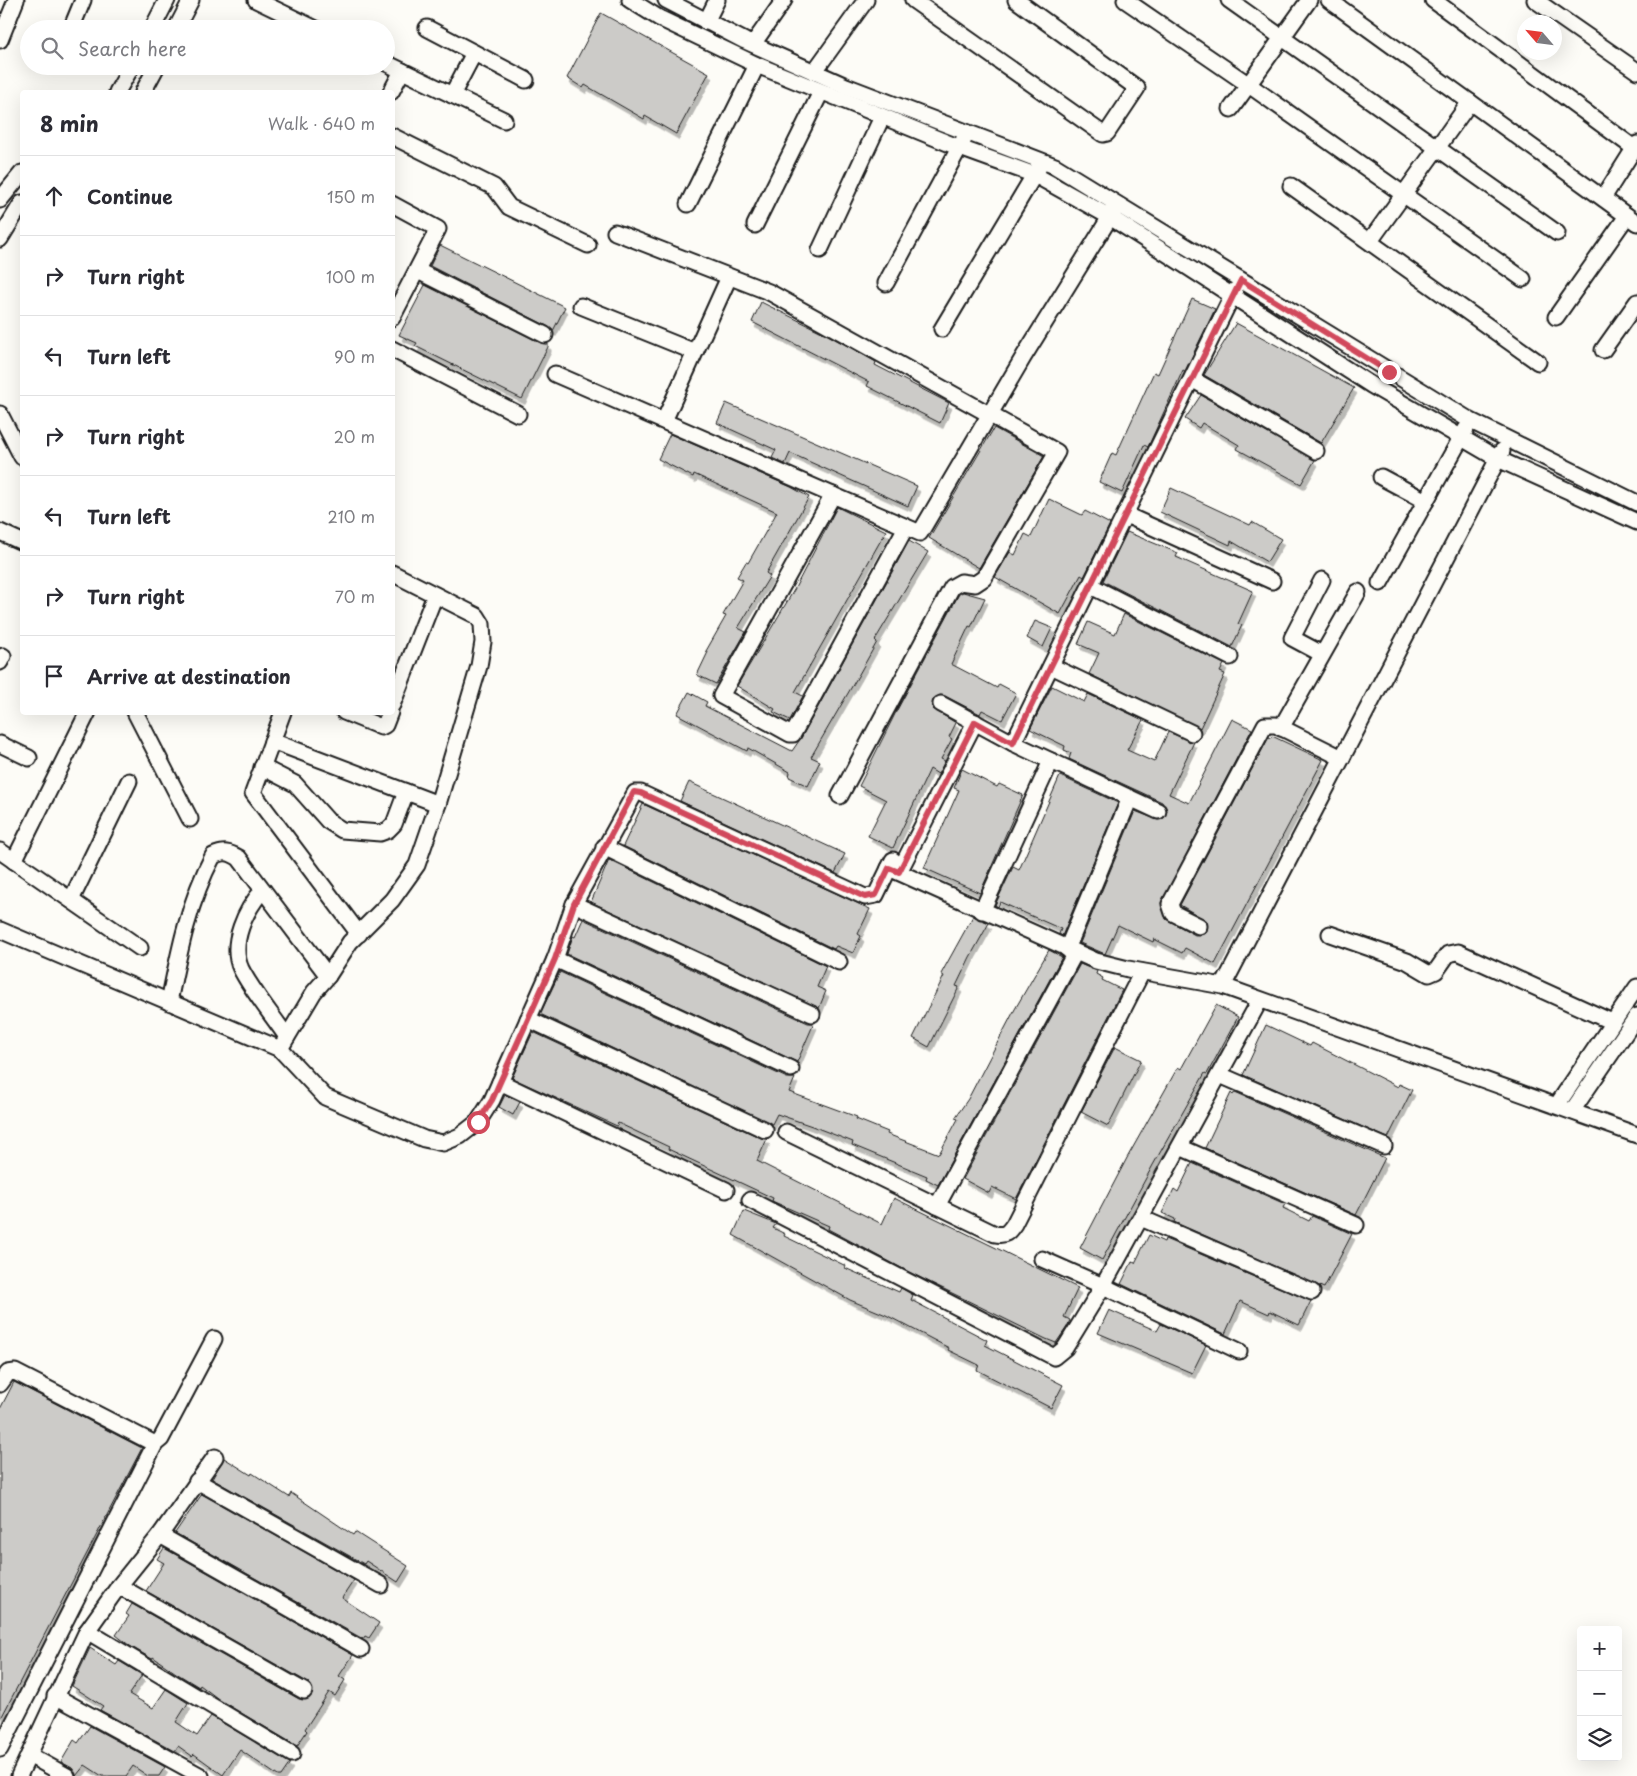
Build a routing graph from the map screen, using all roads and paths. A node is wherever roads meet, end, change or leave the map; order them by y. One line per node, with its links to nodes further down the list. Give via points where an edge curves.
1 (16, 0): 27 (street)
2 (83, 0): 20 (street)
3 (166, 0): 21 (street)
4 (191, 0): 22 (street)
5 (256, 0): 23 (street)
6 (630, 0): 19 (street)
7 (667, 0): 19 (street); 24 (street)
8 (717, 0): 24 (street)
9 (784, 0): 28 (street)
10 (866, 0): 33 (street)
11 (913, 0): 12 (street, via 1103,134 1107,133 1137,88)
12 (1016, 0)
13 (1125, 0): 38 (street)
14 (1229, 0): 26 (street)
15 (1309, 0): 26 (street)
16 (1329, 0): 44 (street)
17 (1433, 0): 50 (street)
18 (1535, 0): 34 (street)
19 (659, 18): 30 (street)
20 (75, 20)
21 (156, 20)
22 (181, 20)
23 (297, 20)
24 (706, 22): 28 (street)
25 (427, 28): 29 (street)
26 (1282, 37): 38 (street); 51 (street)
27 (0, 40)
28 (753, 44): 33 (street)
29 (474, 53): 37 (street); 43 (street)
30 (757, 65): 42 (street); 61 (street)
31 (395, 68): 32 (street)
32 (402, 71): 41 (street); 43 (street)
33 (814, 72): 48 (street)
34 (1637, 72)
35 (127, 75): 39 (street)
36 (152, 75): 40 (street)
37 (526, 80)
38 (1249, 84): 45 (street); 57 (street)
39 (118, 90)
40 (144, 90)
41 (392, 90)
42 (821, 92): 46 (street); 66 (street)
43 (452, 95): 47 (street)
44 (1470, 102): 51 (street); 58 (street)
45 (1231, 109)
46 (882, 117): 52 (street); 72 (street)
47 (504, 120)
48 (966, 133): 52 (street); 53 (street)
49 (395, 138): 71 (street, via 494,188 509,207)
50 (1636, 146): 58 (street)
51 (1437, 147): 57 (street); 68 (street)
52 (960, 148): 55 (street); 77 (street)
53 (1042, 160): 55 (street); 60 (street)
54 (20, 175): 59 (street)
55 (1035, 175): 64 (street); 83 (street)
56 (1291, 186): 70 (street)
57 (1402, 196): 70 (street); 75 (street)
58 (1602, 198): 65 (street)
59 (0, 200)
60 (1119, 203): 64 (street); 76 (street)
61 (688, 204)
62 (395, 206): 73 (street, via 438,228)
63 (20, 207): 69 (street)
64 (1110, 217): 78 (street); 93 (street)
65 (1632, 220): 82 (street)
66 (755, 225)
67 (615, 232): 74 (street)
68 (1557, 233)
69 (0, 239)
70 (1370, 241): 88 (street)
71 (588, 245)
72 (820, 250)
73 (418, 271): 81 (street); 84 (street)
74 (729, 277): 87 (street); 93 (street, via 769,292)
75 (1522, 279)
76 (1241, 280): 78 (street); 95 (street)
77 (886, 283)
78 (1231, 297): 90 (street); 96 (street)
79 (1637, 302): 85 (street)
80 (581, 306): 87 (street)
81 (395, 313)
82 (1556, 317)
83 (942, 329)
84 (545, 335)
85 (1603, 350)
86 (395, 351): 92 (street)
87 (695, 352): 94 (street)
88 (1538, 362)
89 (555, 374): 94 (street)
90 (1192, 379): 98 (street); 105 (street)
91 (0, 414): 99 (street)
92 (518, 414)
93 (989, 415): 107 (street, via 921,532); 139 (street, via 1055,449 1057,457 984,578 975,584 961,582 952,587)
94 (664, 421): 102 (street)
95 (1470, 422): 96 (street); 97 (street)
96 (1461, 438): 100 (street); 103 (street)
97 (1508, 441): 100 (street); 104 (street)
98 (1316, 452)
99 (20, 453)
100 (1498, 459): 106 (street); 134 (street)
101 (1381, 477): 103 (street)
102 (833, 495): 107 (street); 107 (street, via 721,696 790,734 793,734)
103 (1426, 501): 113 (street)
104 (1637, 504)
105 (1126, 515): 112 (street); 114 (street)
106 (1637, 522)
107 (906, 527)
108 (0, 532): 109 (street)
109 (20, 541)
110 (395, 574): 116 (street)
111 (1322, 580): 117 (street, via 1292,638)
112 (1272, 581)
113 (1380, 583)
114 (1091, 586): 118 (street); 119 (street)
115 (1358, 592): 117 (street)
116 (435, 594): 120 (street); 141 (street, via 477,616 482,624 483,642 479,666)
117 (1322, 654): 128 (street)
118 (1230, 657)
119 (1051, 666): 129 (street); 131 (street)
120 (395, 698)
121 (941, 704): 127 (street)
122 (87, 715): 146 (street)
123 (137, 715): 143 (street)
124 (282, 715): 130 (street)
125 (351, 715): 126 (street, via 381,727)
126 (389, 715)
127 (975, 722): 131 (street); 147 (street)
128 (1281, 728): 134 (street); 152 (street, via 1272,724 1261,730 1170,904 1173,913)
129 (1192, 733)
130 (272, 741): 136 (street); 138 (street)
131 (1013, 743): 135 (street)
132 (0, 744): 133 (street)
133 (29, 758)
134 (1342, 758): 162 (street)
135 (1051, 761): 140 (street); 151 (street)
136 (262, 767): 138 (street, via 295,784 328,821 342,830 380,833 388,830 394,824); 154 (street, via 253,788 254,797)
137 (129, 781): 149 (street)
138 (406, 792): 141 (street)
139 (840, 796)
140 (1130, 798): 142 (street); 157 (street)
141 (438, 804): 154 (street, via 417,865 392,900)
142 (1158, 811)
143 (190, 819)
144 (604, 847): 147 (street, via 634,792 865,897 876,895); 150 (street); 159 (street)
145 (0, 851): 146 (street)
146 (14, 862): 149 (street)
147 (894, 867): 151 (street)
148 (263, 890): 161 (street); 165 (street, via 239,858 229,852 213,856 205,870 181,941); 170 (street, via 246,915 238,942 238,955 241,968)
149 (71, 900): 156 (street)
150 (574, 904): 158 (street); 166 (street)
151 (982, 911): 157 (street)
152 (1199, 926)
153 (0, 930): 165 (street)
154 (359, 934): 161 (street)
155 (1330, 934): 169 (street, via 1407,961 1430,974 1448,954 1458,952)
156 (140, 948)
157 (1071, 951): 160 (street); 183 (street)
158 (555, 959): 168 (street); 171 (street)
159 (839, 962)
160 (1142, 972): 162 (street); 183 (street, via 1008,1233 1003,1236 994,1234)
161 (328, 976): 170 (street, via 314,992)
162 (1223, 986): 164 (street)
163 (1637, 987): 169 (street)
164 (1260, 1000): 172 (street); 174 (street)
165 (169, 1002): 170 (street)
166 (812, 1014)
167 (1637, 1016): 175 (street)
168 (528, 1019): 173 (street); 176 (street)
169 (1612, 1022): 174 (street)
170 (284, 1043): 173 (street, via 326,1097 424,1139 443,1143 460,1136 478,1122)
171 (791, 1069)
172 (1220, 1075): 179 (street); 180 (street)
173 (500, 1082): 181 (street)
174 (1557, 1105): 175 (street)
175 (1572, 1111): 178 (street)
176 (764, 1130)
177 (786, 1132): 183 (street)
178 (1637, 1135)
179 (1384, 1146)
180 (1180, 1147): 184 (street); 185 (street)
181 (726, 1190)
182 (750, 1200): 187 (street, via 1047,1356 1054,1357 1065,1348)
183 (937, 1206)
184 (1141, 1218): 187 (street); 188 (street)
185 (1356, 1225)
186 (1042, 1259): 187 (street)
187 (1103, 1286): 190 (street)
188 (1312, 1292)
189 (214, 1339): 192 (street, via 161,1439)
190 (1239, 1351)
191 (0, 1384): 192 (street, via 8,1373 15,1372)
192 (155, 1444): 202 (street)
193 (215, 1457): 194 (street)
194 (197, 1481): 195 (street); 196 (street)
195 (160, 1535): 197 (street); 199 (street)
196 (381, 1585)
197 (119, 1586): 198 (street); 200 (street)
198 (87, 1631): 201 (street); 204 (street)
199 (361, 1649)
200 (304, 1691)
201 (55, 1696): 203 (street); 207 (street)
202 (0, 1749)
203 (29, 1754): 205 (street); 206 (street)
204 (292, 1754)
205 (19, 1776)
206 (67, 1776)
207 (201, 1776)

